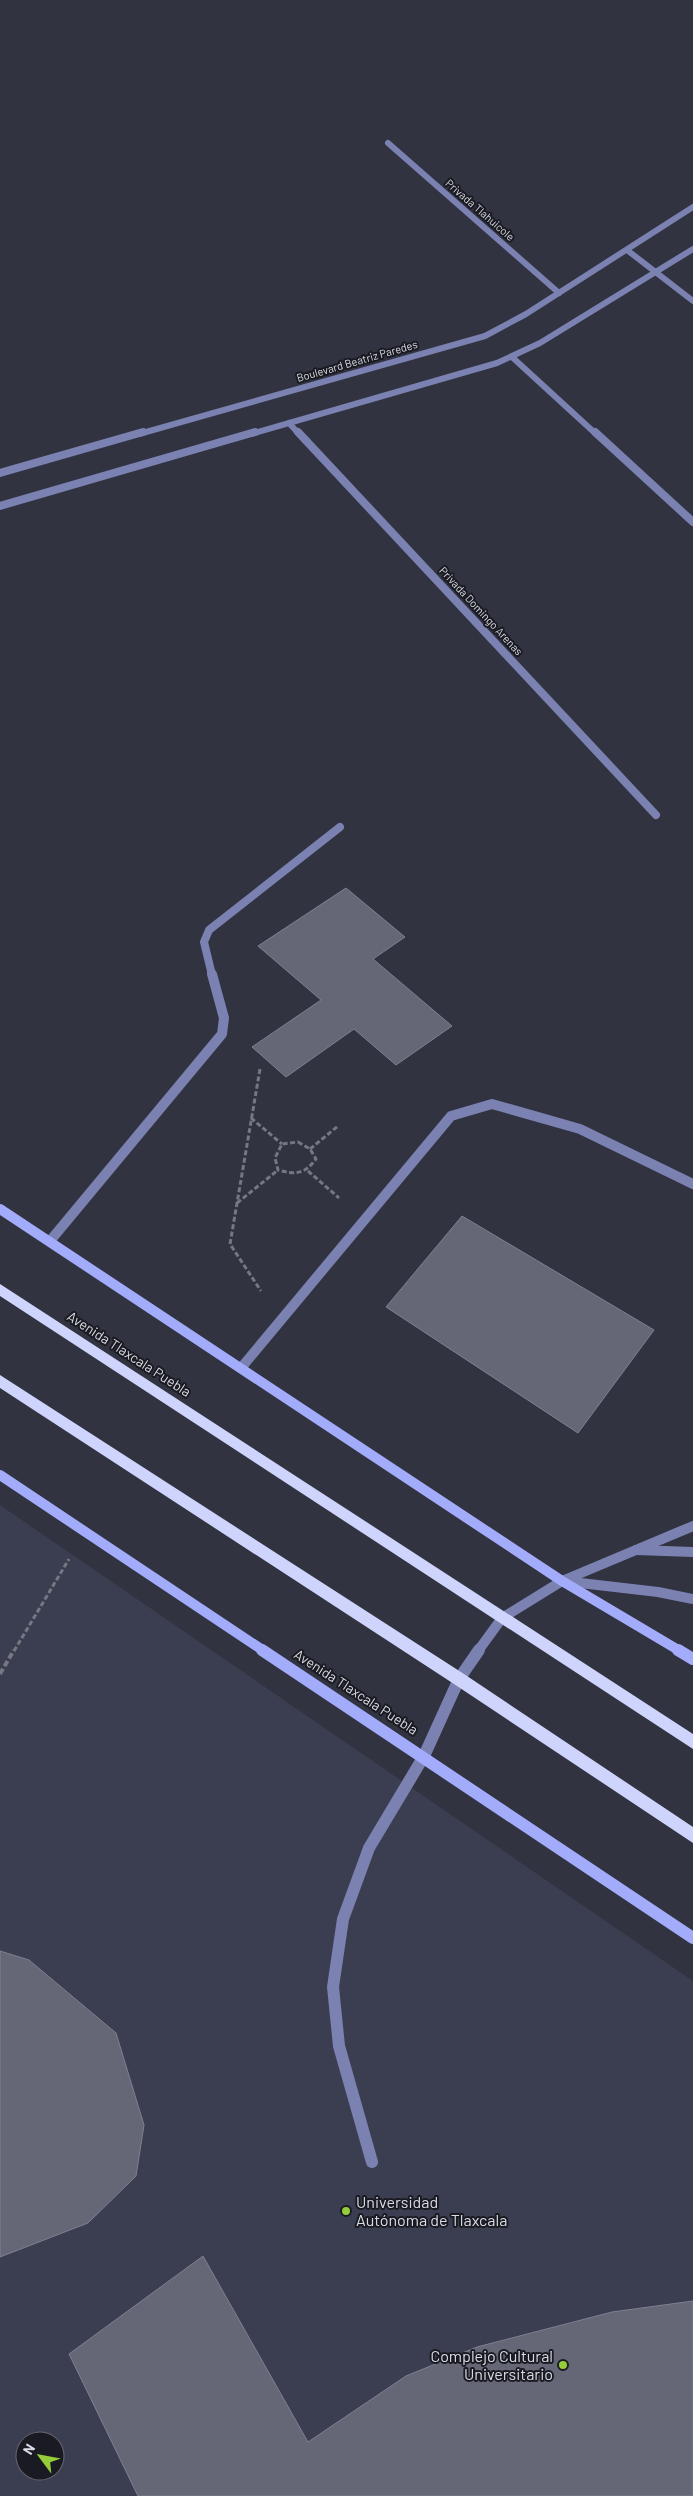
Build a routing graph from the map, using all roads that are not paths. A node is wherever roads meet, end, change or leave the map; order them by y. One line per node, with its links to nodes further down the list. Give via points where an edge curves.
1 (388, 142): 6 (street, Privada Tlahuicole)
2 (693, 208): 4 (street, Boulevard Beatriz Paredes)
3 (693, 249): 5 (street)
4 (627, 250): 5 (street); 6 (street, Boulevard Beatriz Paredes)
5 (658, 272): 7 (street); 8 (street)
6 (559, 293): 10 (street, Boulevard Beatriz Paredes, via 485,336)
7 (693, 301)
8 (512, 357): 9 (street); 12 (street)
9 (289, 423): 11 (street); 13 (street, Privada Domingo Arenas)
10 (0, 473)
11 (0, 506)
12 (693, 522)
13 (656, 815)
14 (340, 827): 17 (street, via 210,930 204,942 224,1018 222,1034)
15 (693, 1184): 19 (street, via 580,1129 492,1104 451,1116)
16 (0, 1209): 17 (main road)
17 (50, 1241): 19 (main road)
18 (0, 1289): 27 (main road, Avenida Tlaxcala Puebla)
19 (241, 1368): 25 (main road)
20 (0, 1381): 29 (main road)
21 (0, 1475): 31 (main road, Avenida Tlaxcala Puebla)
22 (693, 1526): 23 (street)
23 (636, 1550): 24 (street); 25 (street)
24 (693, 1552)
25 (562, 1581): 26 (street); 27 (street); 28 (main road)
26 (693, 1599)
27 (502, 1618): 29 (street); 30 (main road, Avenida Tlaxcala Puebla)
28 (693, 1660)
29 (459, 1679): 31 (street); 32 (main road)
30 (693, 1742)
31 (424, 1756): 33 (main road, Avenida Tlaxcala Puebla); 34 (street, via 369,1848 343,1919 333,1987 339,2046)
32 (693, 1836)
33 (693, 1938)
34 (372, 2162)

